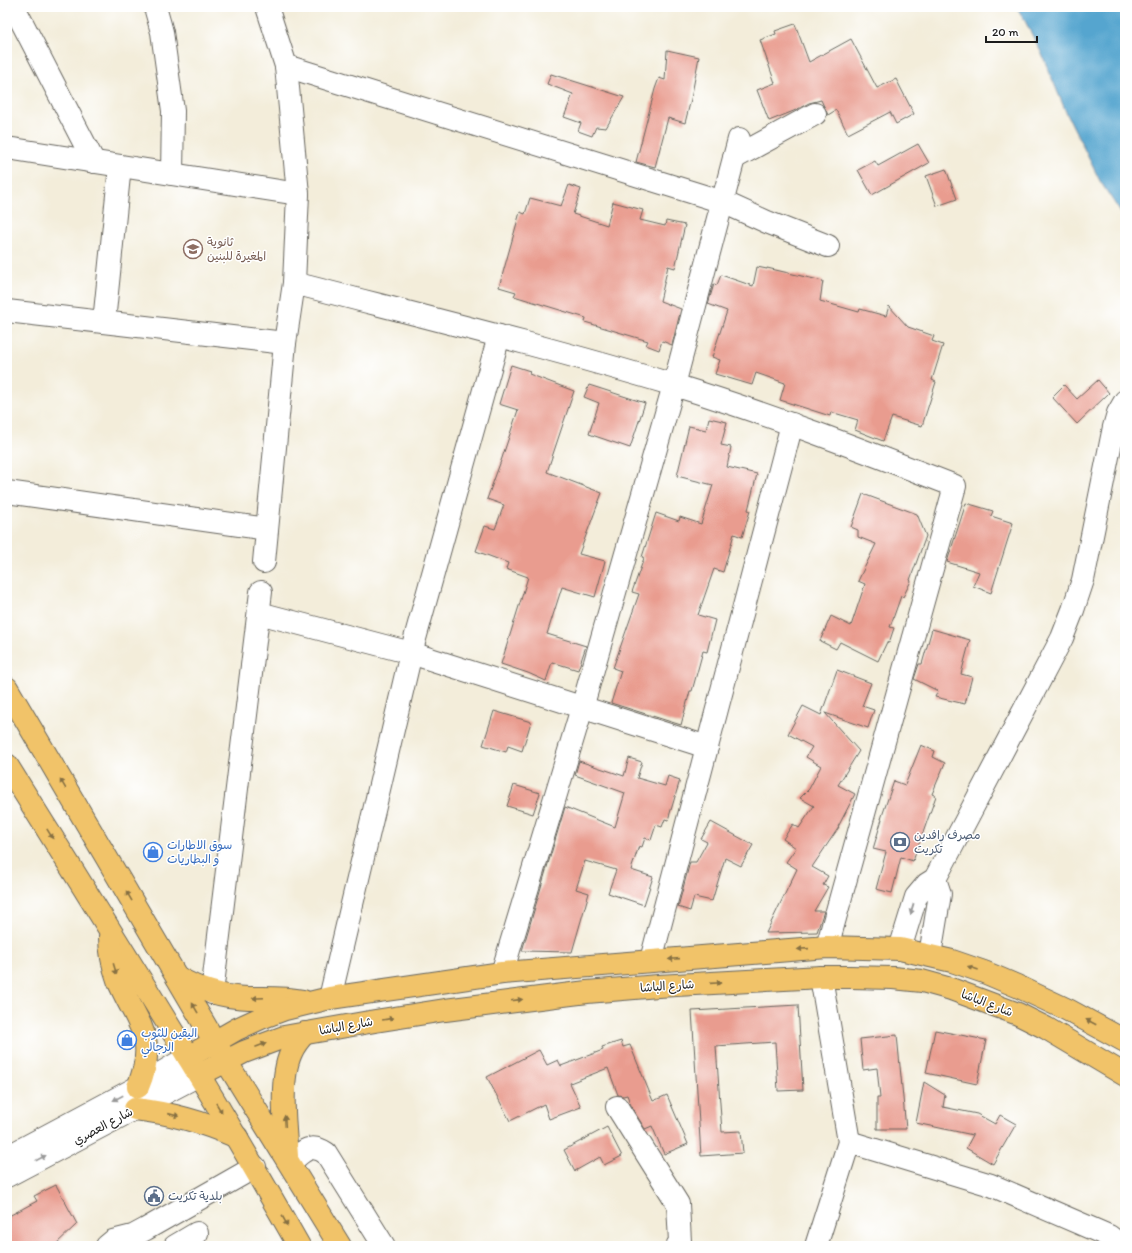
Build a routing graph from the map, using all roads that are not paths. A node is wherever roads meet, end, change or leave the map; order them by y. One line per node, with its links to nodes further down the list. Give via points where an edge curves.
1 (14, 7): 7 (street)
2 (155, 7): 9 (street, via 162,32 173,111)
3 (267, 7): 4 (street)
4 (286, 66): 10 (street); 11 (street)
5 (815, 114): 11 (street, via 737,148)
6 (7, 148): 7 (street)
7 (94, 162): 8 (street)
8 (120, 166): 9 (street); 15 (street)
9 (172, 174): 10 (street)
10 (298, 194): 13 (street)
11 (723, 202): 12 (street); 18 (street)
12 (828, 246)
13 (294, 283): 16 (street); 17 (street)
14 (7, 311): 15 (street)
15 (104, 322): 17 (street)
16 (499, 336): 18 (street); 25 (street)
17 (286, 343): 23 (street)
18 (674, 385): 20 (street); 27 (street)
19 (1125, 401): 21 (street, via 1118,413)
20 (792, 424): 28 (street); 32 (street, via 955,486)
21 (1118, 440): 30 (street, via 1083,580 1062,638)
22 (7, 492): 23 (street)
23 (267, 529): 24 (street)
24 (264, 562)
25 (411, 653): 27 (street); 39 (street, via 260,603); 40 (street)
26 (7, 688): 37 (main road, one-way to 26)
27 (582, 708): 28 (street); 36 (street)
28 (707, 747): 35 (street)
29 (7, 765): 31 (main road, one-way to 31)
30 (935, 879): 33 (street, one-way to 33, via 916,897); 34 (street, via 940,894)
31 (109, 930): 45 (main road); 47 (main road, one-way to 47, via 110,947 118,979 144,1032 146,1060)
32 (827, 947): 33 (main road); 35 (main road, one-way to 35)
33 (900, 949): 34 (main road)
34 (930, 955): 42 (main road, one-way to 34, via 1017,986 984,972)
35 (651, 960): 36 (main road)
36 (502, 973): 40 (main road)
37 (177, 977): 39 (main road, via 194,987); 43 (main road, one-way to 37)
38 (820, 977): 41 (main road, شارع الباشا, one-way to 38, via 445,1010 579,993); 46 (main road, شارع الباشا, via 893,978 922,981 951,989 1046,1028); 51 (street)
39 (212, 993): 40 (main road, one-way to 39, via 236,998)
40 (320, 1000): 43 (main road, via 261,1018)
41 (305, 1033): 44 (main road, شارع الباشا, one-way to 41, via 264,1044); 53 (main road, one-way to 41, via 284,1114 284,1079 290,1054)
42 (1125, 1041)
43 (214, 1042): 44 (main road); 45 (main road)
44 (226, 1061): 45 (main road, شارع الباشا); 53 (main road)
45 (194, 1066): 47 (street, شارع العصري); 49 (street, شارع العصري); 50 (main road, one-way to 50)
46 (1125, 1075)
47 (138, 1087): 52 (street, شارع العصري, one-way to 52)
48 (616, 1107): 62 (street, via 678,1204 680,1242)
49 (135, 1109): 50 (main road, one-way to 50, via 177,1115); 55 (street, شارع العصري, one-way to 49)
50 (236, 1137): 54 (main road)
51 (849, 1142): 63 (street); 64 (street, via 991,1184 1109,1236)
52 (7, 1157)
53 (289, 1161): 60 (main road); 61 (street, via 308,1149 318,1148 326,1153)
54 (254, 1167): 57 (street, via 133,1236 114,1241); 59 (main road, one-way to 59)
55 (7, 1176)
56 (197, 1233): 58 (street)
57 (107, 1246)
58 (175, 1246)
59 (299, 1246)
60 (340, 1246)
61 (384, 1246)
62 (677, 1246)
63 (816, 1246)
64 (1122, 1246)

